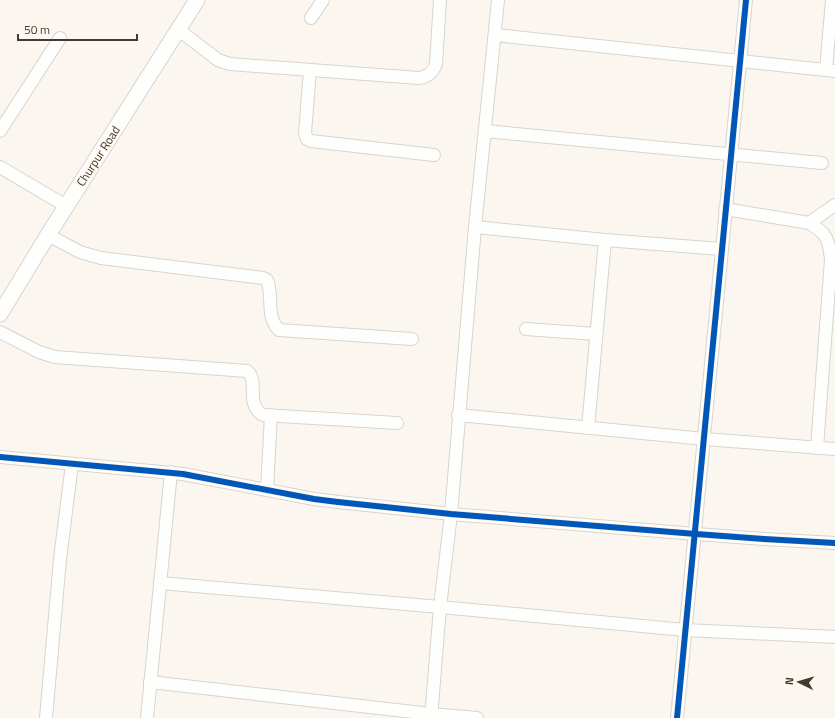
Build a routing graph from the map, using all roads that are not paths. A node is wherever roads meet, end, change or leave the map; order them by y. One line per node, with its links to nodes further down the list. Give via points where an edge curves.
1 (197, 0): 8 (street, Churpur Road)
2 (323, 0): 7 (street)
3 (440, 0): 12 (street, via 436,64 432,73 427,76 419,78)
4 (498, 0): 9 (street)
5 (746, 0): 11 (street)
6 (832, 0): 13 (street)
7 (311, 18)
8 (179, 30): 12 (street, via 224,63); 21 (street, Churpur Road)
9 (495, 36): 11 (street); 15 (street)
10 (60, 38): 14 (street)
11 (740, 60): 13 (street); 17 (street)
12 (310, 70): 16 (street, via 305,133 307,140)
13 (830, 71)
14 (0, 131)
15 (485, 131): 17 (street); 24 (street)
16 (434, 155)
17 (730, 155): 18 (street); 22 (street)
18 (822, 163)
19 (0, 167): 21 (street)
20 (835, 205): 23 (street)
21 (66, 206): 25 (street, Churpur Road)
22 (725, 209): 23 (street); 27 (street)
23 (809, 223): 38 (street, via 820,229 830,245 831,260)
24 (475, 227): 26 (street); 34 (street)
25 (48, 235): 28 (street, Churpur Road); 32 (street, via 80,252 101,258 263,278 269,286 271,318 279,330)
26 (605, 240): 27 (street); 31 (street)
27 (721, 250): 37 (street)
28 (0, 314)
29 (526, 329): 31 (street)
30 (0, 332): 33 (street, via 38,352 55,357 247,371 251,374 254,405 263,415)
31 (596, 334): 36 (street)
32 (412, 339)
33 (271, 415): 35 (street); 43 (street)
34 (458, 415): 36 (street); 44 (street)
35 (397, 423)
36 (588, 428): 37 (street)
37 (704, 439): 38 (street); 45 (street)
38 (817, 448): 39 (street)
39 (835, 449)
40 (0, 457): 41 (street)
41 (72, 464): 42 (street); 53 (street, via 60,559)
42 (171, 472): 43 (street); 47 (street)
43 (267, 490): 44 (street, via 338,502)
44 (451, 514): 45 (street); 48 (street)
45 (696, 534): 46 (street); 49 (street)
46 (835, 543)
47 (160, 583): 48 (street); 51 (street)
48 (440, 607): 49 (street); 52 (street)
49 (685, 630): 50 (street); 56 (street)
50 (835, 637)
51 (150, 682): 52 (street); 54 (street)
52 (431, 716): 55 (street)
53 (46, 718)
54 (147, 718)
55 (477, 718)
56 (678, 718)

